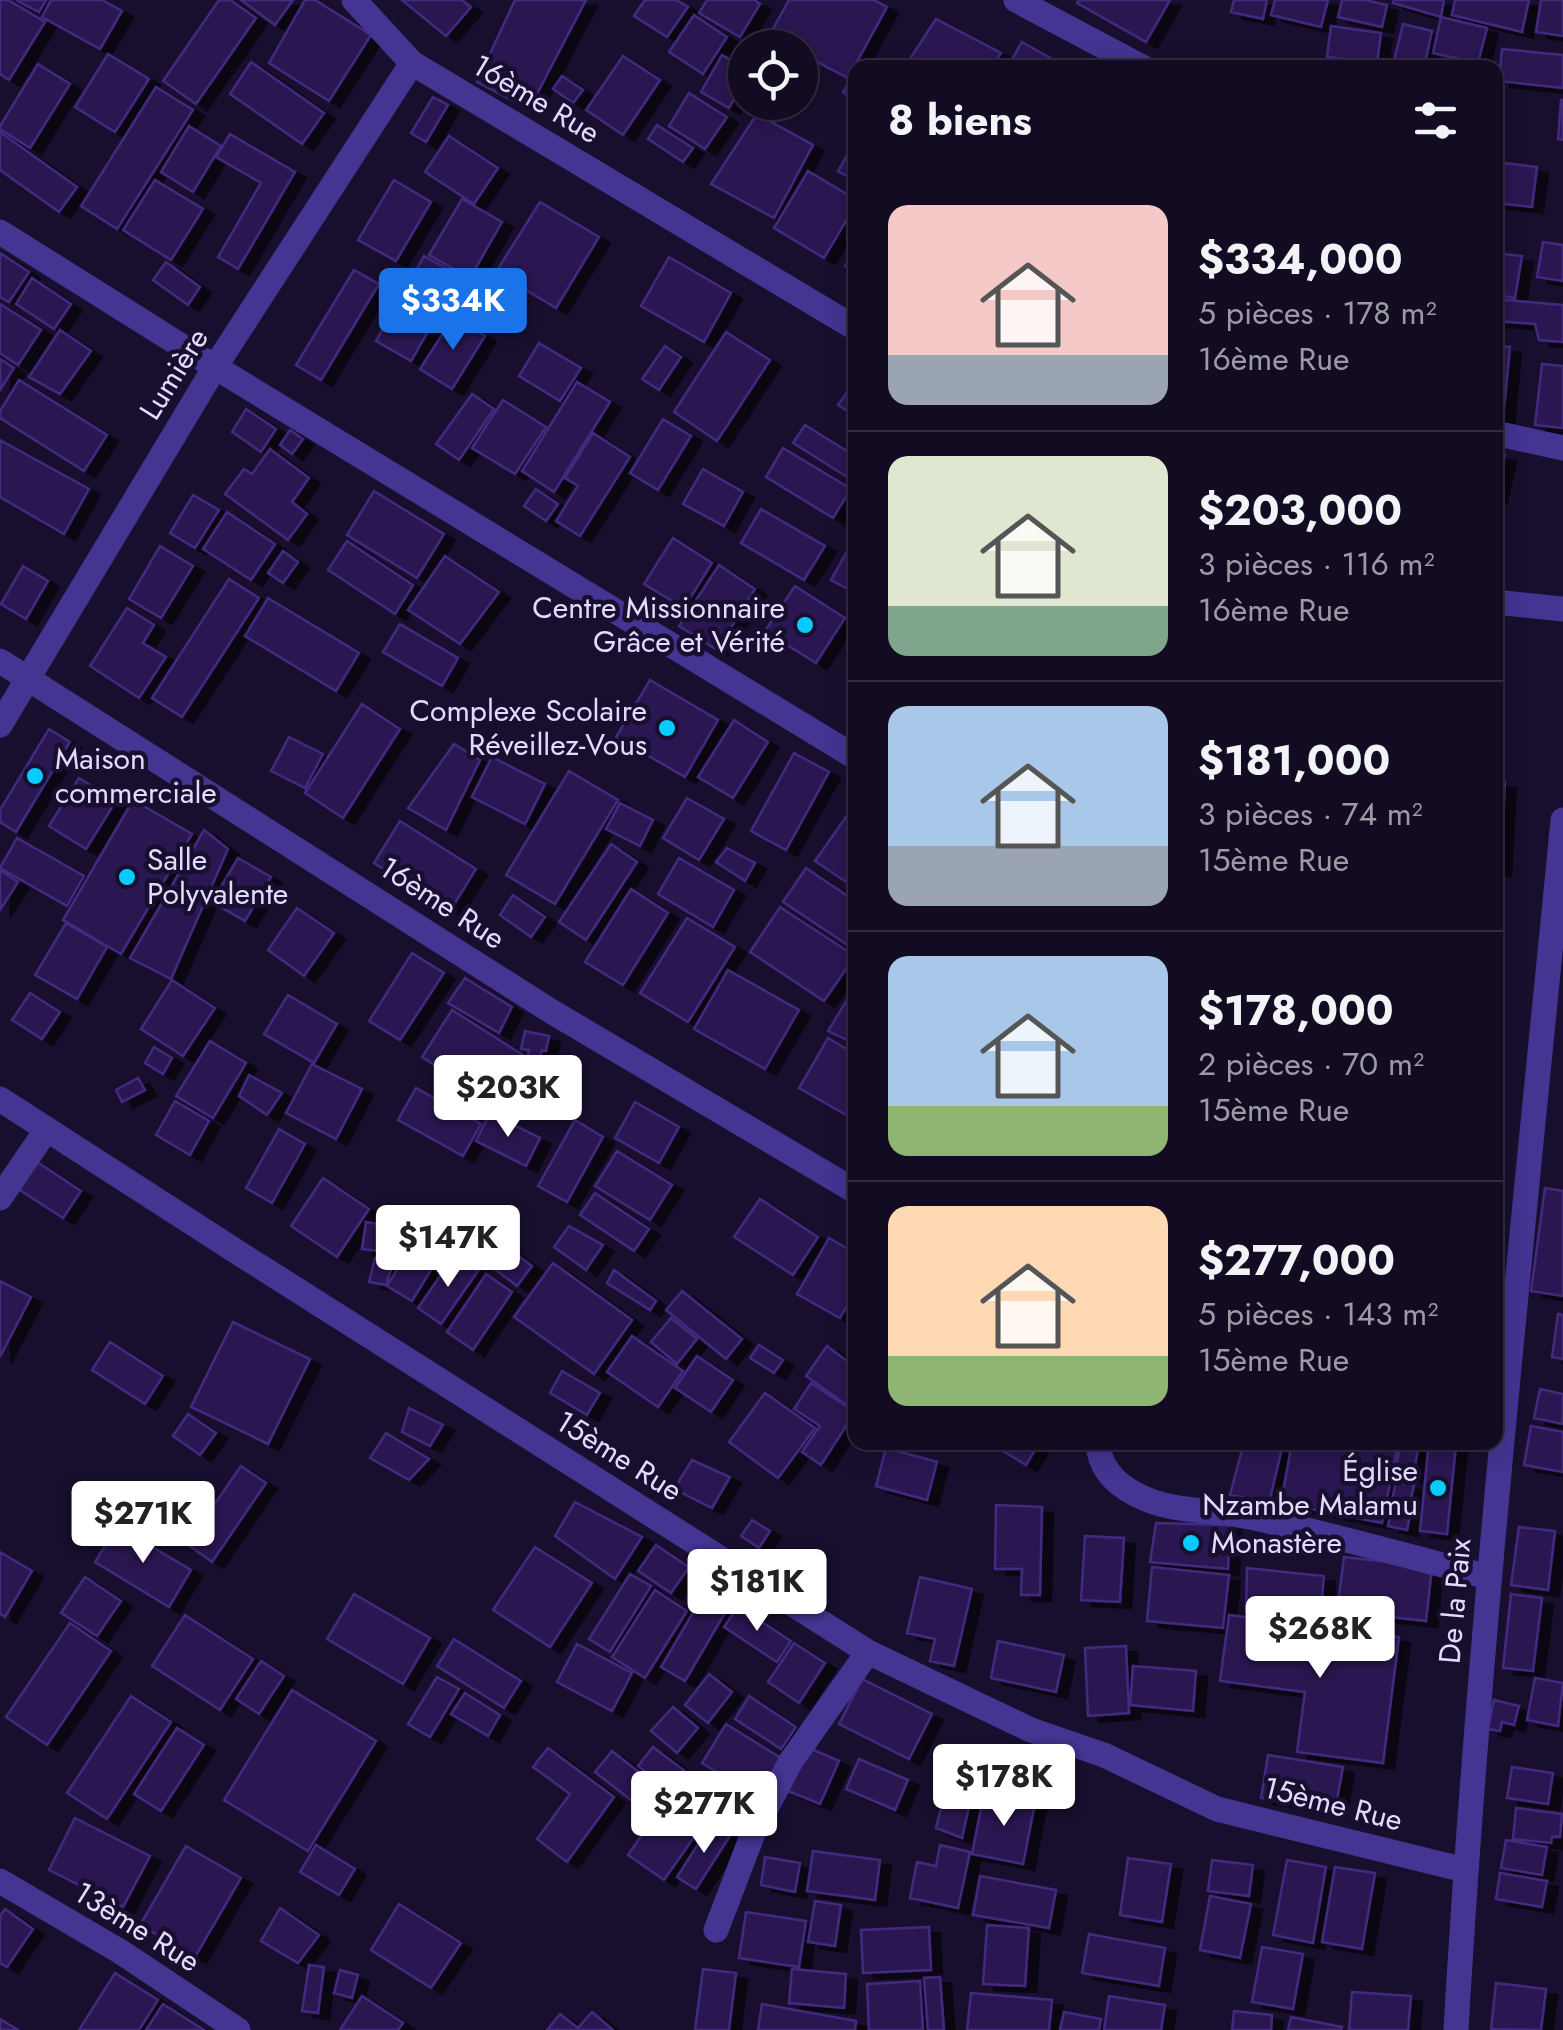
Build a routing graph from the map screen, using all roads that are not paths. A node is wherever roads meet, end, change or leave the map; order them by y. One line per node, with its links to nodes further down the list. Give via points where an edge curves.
1 (354, 0): 4 (street, 16ème Rue)
2 (1016, 0): 3 (street)
3 (1129, 60)
4 (412, 63): 6 (street, 16ème Rue); 7 (street, Lumière)
5 (0, 232): 7 (street)
6 (848, 324)
7 (216, 367): 13 (street, Lumière); 15 (street)
8 (1503, 435): 9 (street)
9 (1563, 448)
10 (1503, 603): 11 (street)
11 (1563, 609)
12 (0, 660): 13 (street, 16ème Rue)
13 (28, 677): 14 (street, Lumière); 19 (street, 16ème Rue, via 549,1010)
14 (0, 725)
15 (848, 753)
16 (1563, 820): 21 (street, De la Paix)
17 (0, 1099): 18 (street, 15ème Rue)
18 (47, 1129): 20 (street); 25 (street, 15ème Rue)
19 (848, 1187)
20 (0, 1198)
21 (1503, 1442)
22 (1099, 1450): 24 (street, via 1108,1475 1159,1504 1246,1516)
23 (1502, 1450): 24 (street, De la Paix)
24 (1490, 1577): 26 (street, De la Paix)
25 (868, 1652): 26 (street, 15ème Rue, via 1217,1809); 28 (street, via 791,1760 754,1831)
26 (1465, 1870): 30 (street, De la Paix)
27 (0, 1881): 29 (street, 13ème Rue)
28 (716, 1930)
29 (238, 2030)
30 (1456, 2030)

